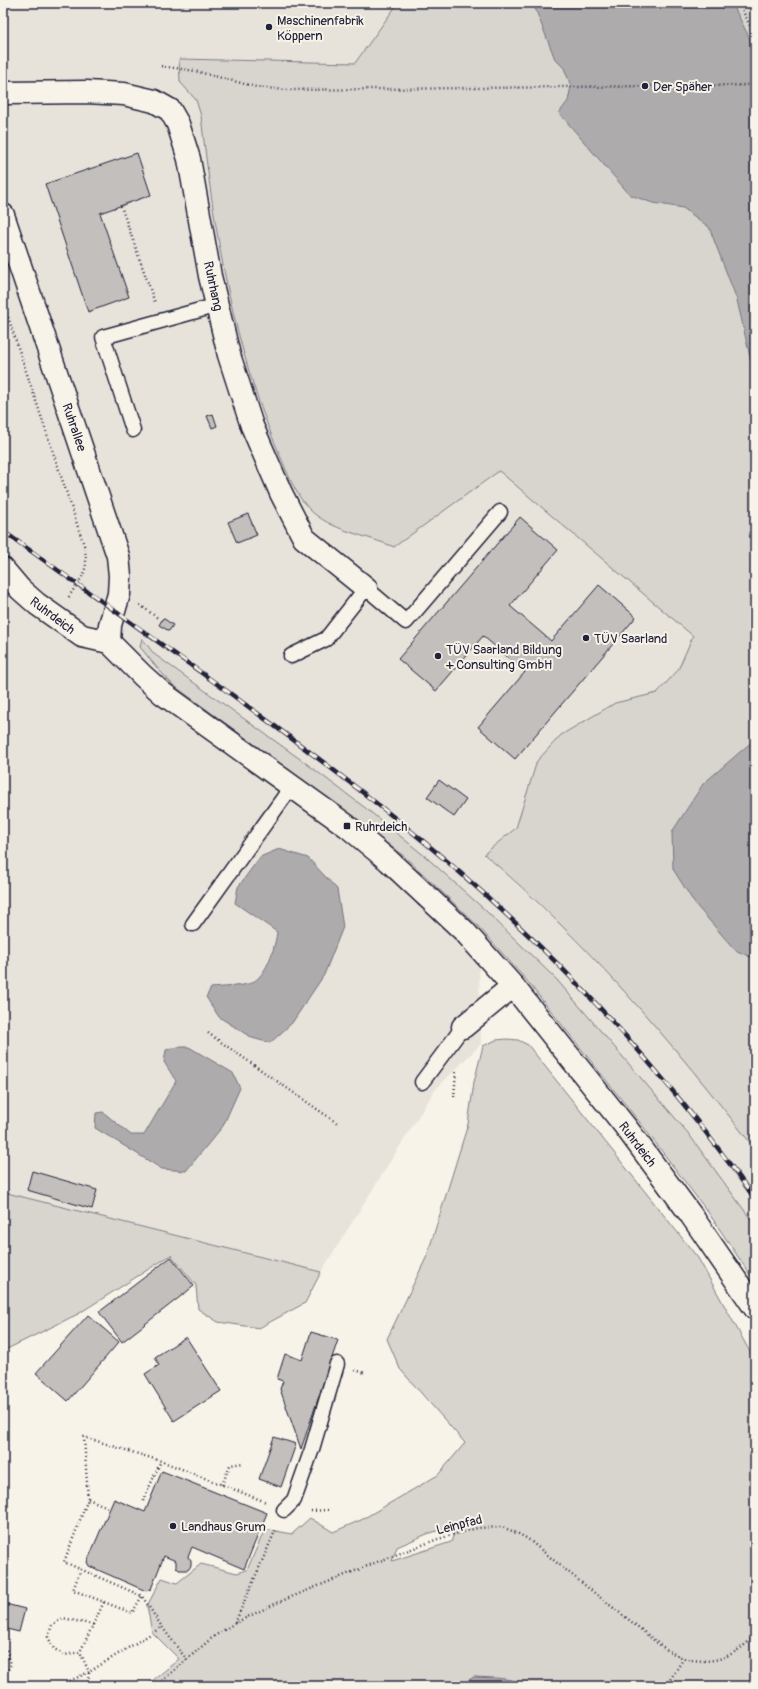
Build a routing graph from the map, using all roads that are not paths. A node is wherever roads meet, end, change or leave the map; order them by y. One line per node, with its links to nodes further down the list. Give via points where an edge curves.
1 (4, 94): 3 (street, Ruhrhang, via 124,94 154,101 170,110 178,124 189,158 210,276)
2 (3, 215): 8 (street, Ruhrallee, via 118,556 119,594 110,625)
3 (218, 305): 4 (lane, via 103,337); 7 (street, Ruhrhang, via 229,355 252,426 304,538)
4 (133, 430)
5 (500, 512): 7 (lane, via 406,622)
6 (3, 569): 8 (street, Ruhrdeich, via 20,590 82,636)
7 (366, 588): 9 (lane, via 326,639)
8 (109, 642): 10 (street, Ruhrdeich, via 162,693)
9 (291, 656)
10 (292, 786): 11 (lane); 12 (street, Ruhrdeich, via 347,826 400,870 464,931)
11 (193, 924)
12 (513, 986): 13 (street); 15 (street, Ruhrdeich, via 630,1133)
13 (463, 1027): 14 (lane)
14 (422, 1082)
15 (755, 1308)
16 (337, 1364): 17 (lane, via 294,1500)
17 (278, 1507)

